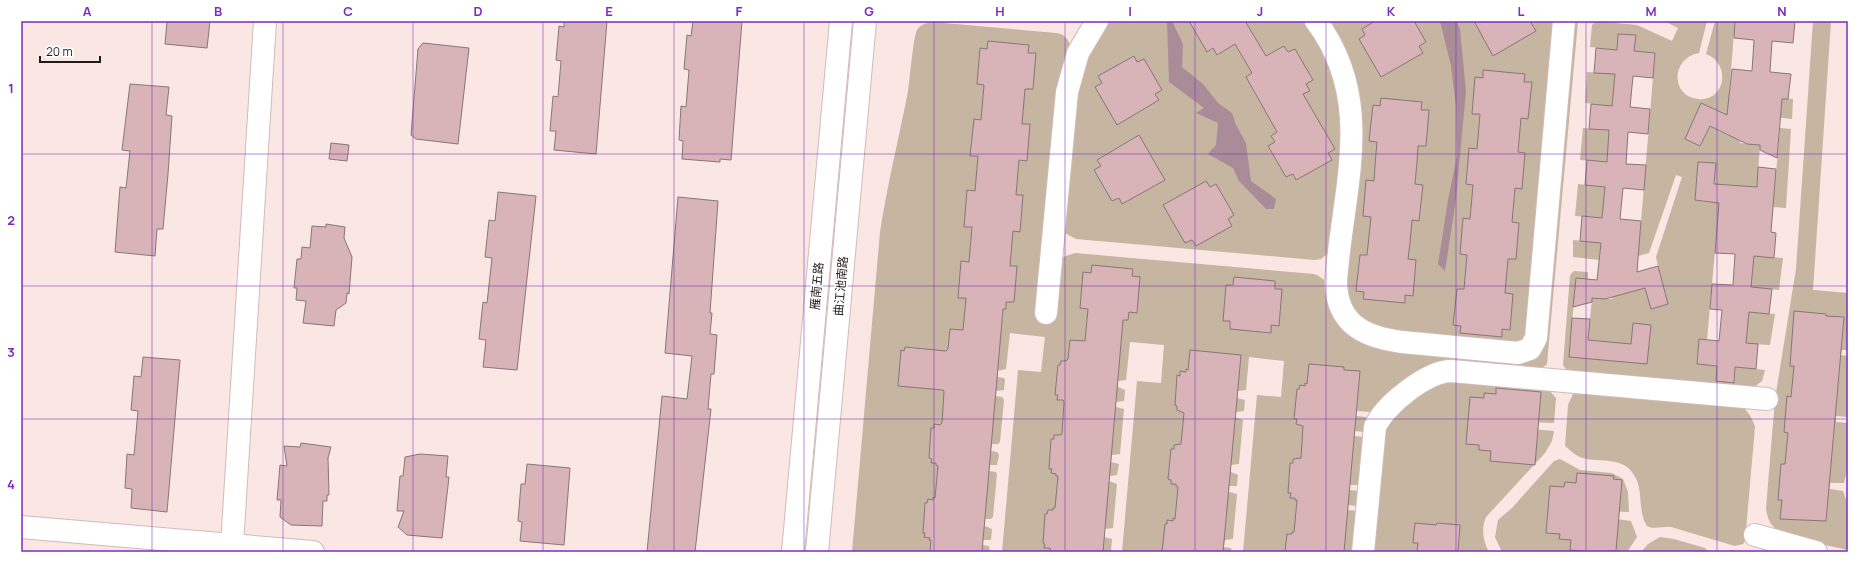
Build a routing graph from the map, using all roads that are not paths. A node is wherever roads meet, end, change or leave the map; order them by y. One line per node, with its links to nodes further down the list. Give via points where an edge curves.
1 (265, 21): 11 (street)
2 (841, 21): 13 (street, 雁南五路)
3 (865, 21): 14 (street, 曲江池南路)
4 (1096, 21): 7 (street, via 1078,53 1067,92)
5 (1316, 21): 6 (street, via 1338,57 1346,79 1350,102 1352,143 1336,282 1342,312 1361,330 1385,339 1518,353 1530,349 1536,338)
6 (1564, 21)
7 (1046, 313)
8 (1767, 399): 15 (street, via 1438,372 1389,406 1378,418 1373,434)
9 (21, 527): 11 (street)
10 (1755, 535): 16 (street)
11 (232, 545): 12 (street)
12 (313, 552)
13 (793, 552)
14 (817, 552)
15 (1363, 552)
16 (1816, 552)

